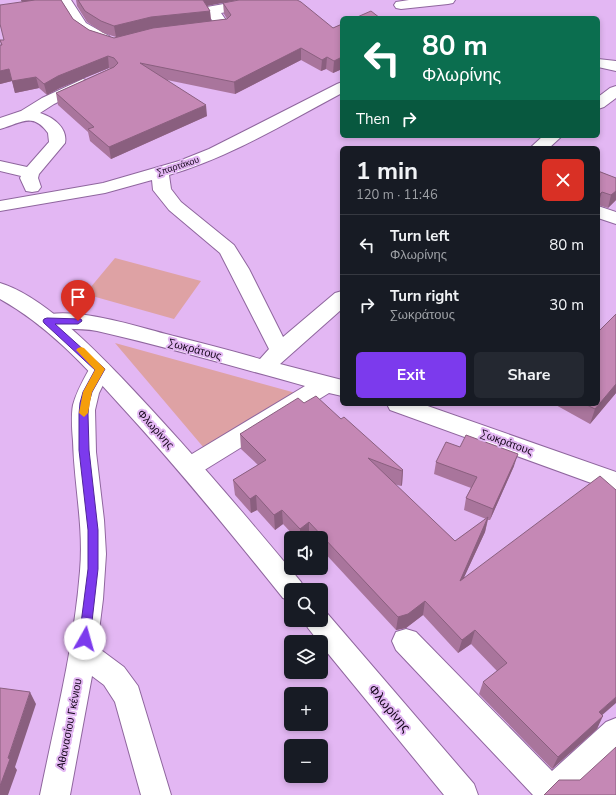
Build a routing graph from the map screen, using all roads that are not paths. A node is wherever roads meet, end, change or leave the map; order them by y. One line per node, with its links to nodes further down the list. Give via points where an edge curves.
1 (270, 0): 7 (street, via 212,10 223,26)
2 (448, 0): 4 (street)
3 (73, 1): 5 (street); 8 (street, via 82,26)
4 (398, 2): 6 (street)
5 (52, 4)
6 (413, 16)
7 (184, 30)
8 (115, 44)
9 (600, 63): 10 (street)
10 (616, 66)
11 (96, 79): 15 (street, via 48,101)
12 (340, 88): 20 (street, Σπαρτάκου, via 215,153)
13 (616, 91): 14 (street)
14 (600, 103)
15 (26, 115): 16 (street); 21 (street, via 35,116 46,122 59,138)
16 (0, 124)
17 (551, 138): 18 (street)
18 (541, 146)
19 (0, 166): 21 (street)
20 (160, 173): 22 (street, Σπαρτάκου); 30 (street, via 162,190 175,206 227,249)
21 (31, 180): 22 (street); 23 (street)
22 (105, 188): 24 (street, Σπαρτάκου)
23 (0, 199)
24 (0, 206)
25 (600, 213): 26 (street)
26 (616, 218)
27 (0, 290): 29 (street, Φλωρίνης, via 22,302)
28 (340, 300): 30 (street)
29 (47, 321): 31 (street, Σωκράτους, via 95,324); 32 (street, Φλωρίνης)
30 (280, 351): 31 (street)
31 (262, 367): 33 (street, Σωκράτους)
32 (100, 369): 35 (street, Φλωρίνης); 40 (street, Αθανασίου Γκένιου, via 88,392 84,409 84,450 93,530 93,569)
33 (334, 386): 35 (street)
34 (404, 406): 36 (street, Σωκράτους)
35 (190, 467): 37 (street, Φλωρίνης)
36 (616, 482)
37 (286, 583)
38 (324, 627): 45 (street, Φλωρίνης)
39 (406, 641): 42 (street)
40 (83, 653): 43 (street, Αθανασίου Γκένιου); 44 (street, via 114,676 128,696)
41 (616, 732): 42 (street)
42 (549, 793)
43 (55, 795)
44 (156, 795)
45 (463, 795)

